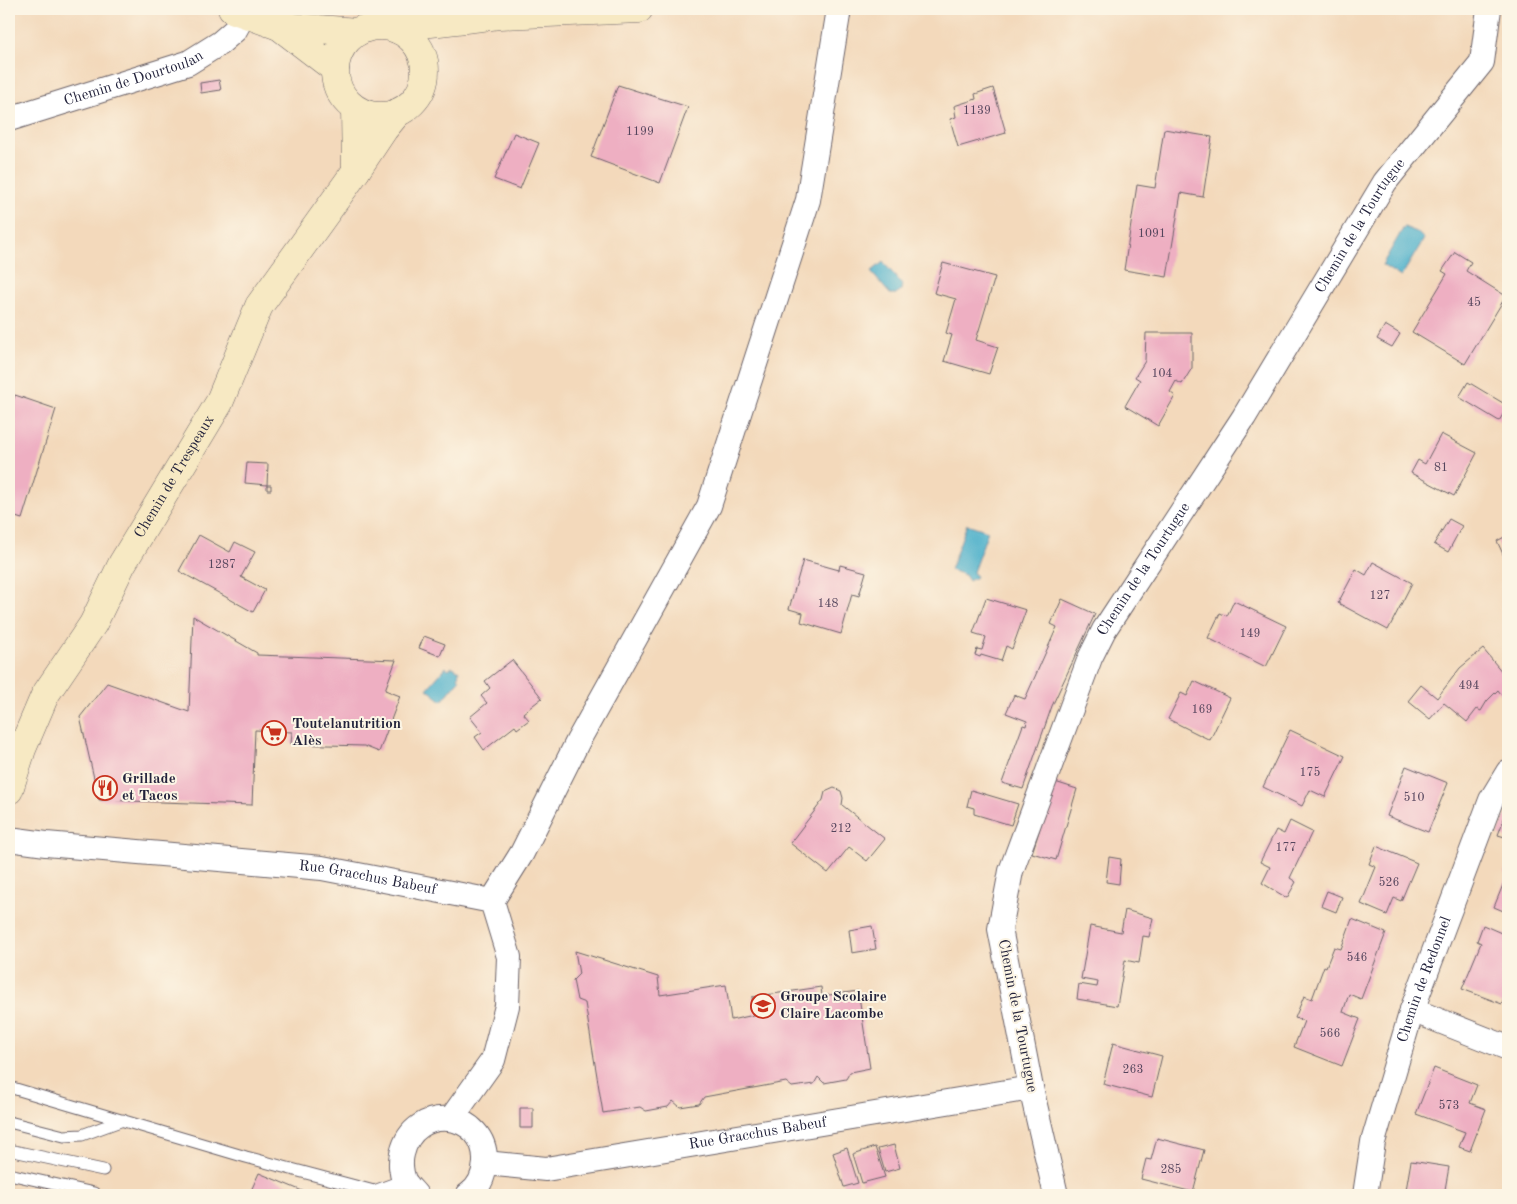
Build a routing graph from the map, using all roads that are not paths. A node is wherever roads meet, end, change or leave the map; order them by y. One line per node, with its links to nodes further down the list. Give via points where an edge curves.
1 (639, 9): 5 (street)
2 (839, 9): 18 (street, via 808,200 709,506 578,741 522,853)
3 (1489, 9): 22 (street, Chemin de la Tourtugue, via 1482,62 1385,182 1244,417 1104,630 1090,658 1010,870 1000,928)
4 (238, 11): 7 (street); 13 (street, Chemin de Dourtoulan, via 235,30 188,63)
5 (470, 15): 6 (street, via 413,25); 9 (street)
6 (398, 21): 8 (street); 9 (street)
7 (279, 26): 8 (street); 10 (street)
8 (357, 32): 10 (street, via 338,55)
9 (421, 52): 12 (street, via 425,66 419,94)
10 (335, 69): 11 (street, via 337,84)
11 (355, 109): 12 (street, via 368,115); 14 (street)
12 (397, 113): 14 (street, Chemin de Trespeaux)
13 (9, 119)
14 (356, 171): 16 (street, Chemin de Trespeaux, via 259,306 219,403 122,564 93,624 45,695)
15 (1508, 772): 19 (street, Chemin de Redonnel, via 1491,800)
16 (9, 790)
17 (9, 839): 18 (street, Rue Gracchus Babeuf, via 322,868)
18 (492, 901): 23 (street, via 509,957 507,1006 492,1060)
19 (1412, 1010): 20 (street); 34 (street, Chemin de Redonnel, via 1373,1142)
20 (1508, 1048)
21 (9, 1087): 24 (lane)
22 (1031, 1088): 27 (street, Rue Gracchus Babeuf, via 546,1169); 33 (street, Chemin de la Tourtugue)
23 (451, 1119): 27 (street, via 467,1125 479,1137 486,1153); 30 (street, via 432,1120 416,1128 404,1143 400,1161)
24 (123, 1120): 25 (lane, via 82,1135 64,1136); 30 (lane, via 246,1158 374,1190)
25 (9, 1122)
26 (9, 1150): 28 (lane)
27 (485, 1163): 32 (street, via 484,1174 474,1192)
28 (103, 1170)
29 (9, 1174): 31 (lane)
30 (410, 1187)
31 (94, 1192)
32 (468, 1195)
33 (1056, 1195)
34 (1365, 1195)

